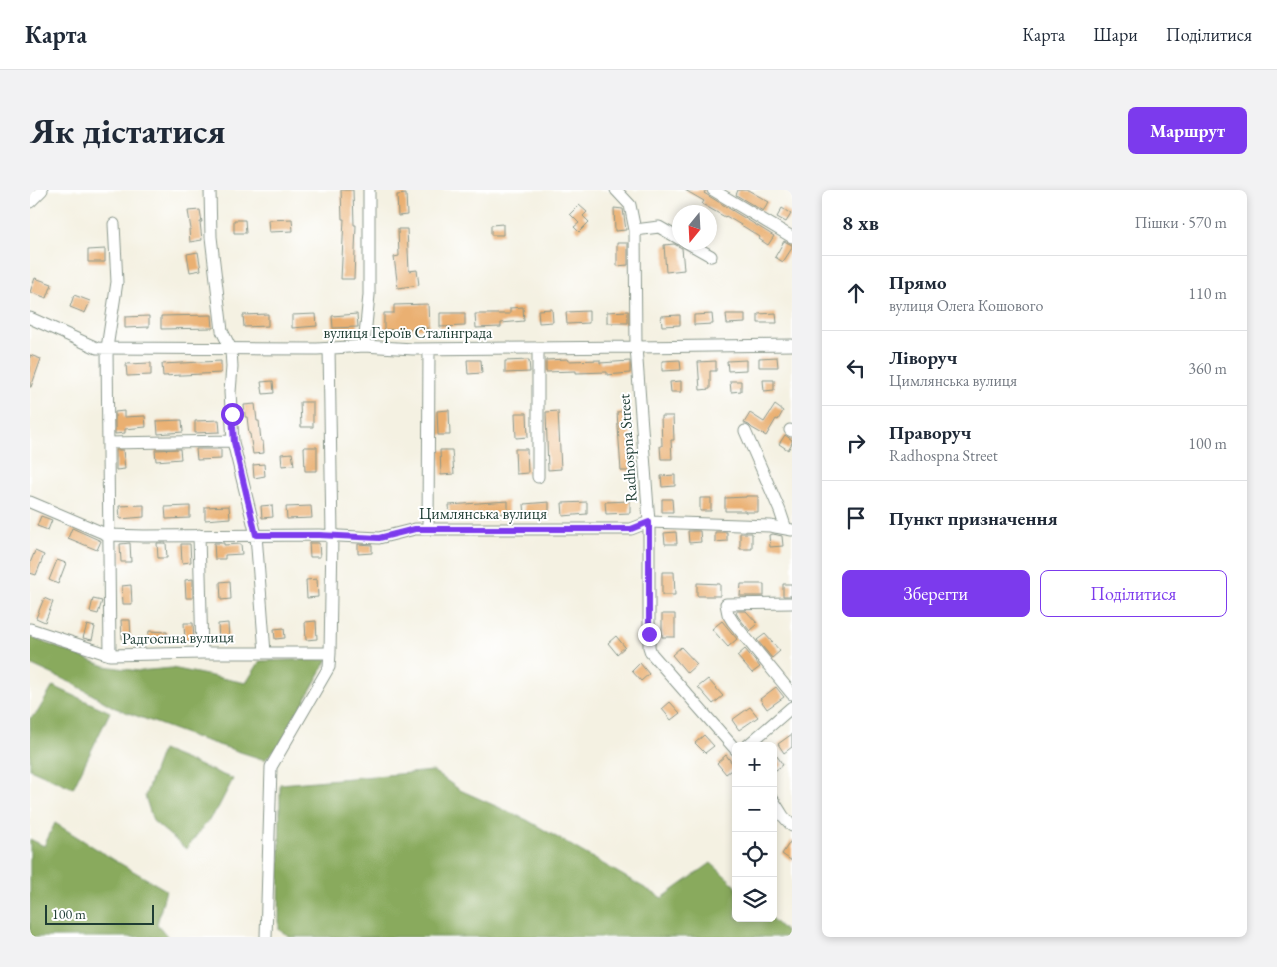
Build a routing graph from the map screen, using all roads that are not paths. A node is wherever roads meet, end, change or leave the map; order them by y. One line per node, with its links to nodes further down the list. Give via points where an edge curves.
1 (42, 190): 6 (street)
2 (210, 190): 20 (street, via 222,331)
3 (369, 190): 15 (street, via 369,295)
4 (616, 190): 8 (street, via 630,205)
5 (712, 190): 10 (street)
6 (30, 202)
7 (114, 224): 17 (street, via 117,282)
8 (635, 230): 9 (street, via 659,228); 16 (street, Radhospna Street)
9 (672, 235)
10 (792, 236)
11 (700, 250): 12 (street)
12 (711, 256)
13 (30, 318): 17 (street, вулиця Героїв Сталінграда, via 96,348)
14 (792, 344): 16 (street, вулиця Героїв Сталінграда)
15 (364, 346): 18 (street, вулиця Героїв Сталінграда); 21 (street, вулиця Героїв Сталінграда)
16 (636, 347): 19 (street, вулиця Героїв Сталінграда); 27 (street, Radhospna Street)
17 (107, 348): 20 (street, вулиця Героїв Сталінграда); 24 (street)
18 (329, 348): 20 (street, вулиця Героїв Сталінграда); 33 (street)
19 (538, 348): 21 (street, вулиця Героїв Сталінграда); 25 (street)
20 (231, 349): 23 (street)
21 (429, 349): 28 (street)
22 (745, 431): 29 (street)
23 (234, 441): 24 (street); 31 (street)
24 (108, 443): 32 (street)
25 (538, 477)
26 (30, 502): 32 (street, Цимлянська вулиця)
27 (649, 522): 28 (street, Цимлянська вулиця, via 631,529); 29 (street, Цимлянська вулиця); 43 (street, Radhospna Street, via 649,647)
28 (428, 529): 33 (street, Цимлянська вулиця, via 379,538)
29 (789, 529)
30 (200, 535): 31 (street, Цимлянська вулиця); 32 (street, Цимлянська вулиця); 36 (street)
31 (256, 535): 33 (street, Цимлянська вулиця); 37 (street)
32 (108, 536): 39 (street)
33 (332, 536): 38 (street)
34 (792, 603): 40 (street, via 726,604 733,622)
35 (30, 629): 39 (street, Радгоспна вулиця)
36 (202, 653): 37 (street, Радгоспна вулиця); 39 (street, Радгоспна вулиця)
37 (265, 653): 38 (street, Радгоспна вулиця)
38 (330, 653): 46 (street, via 329,667 271,767)
39 (110, 655)
40 (792, 694)
41 (792, 707): 42 (street)
42 (752, 742)
43 (732, 745)
44 (777, 806): 45 (street)
45 (792, 826)
46 (266, 937)

